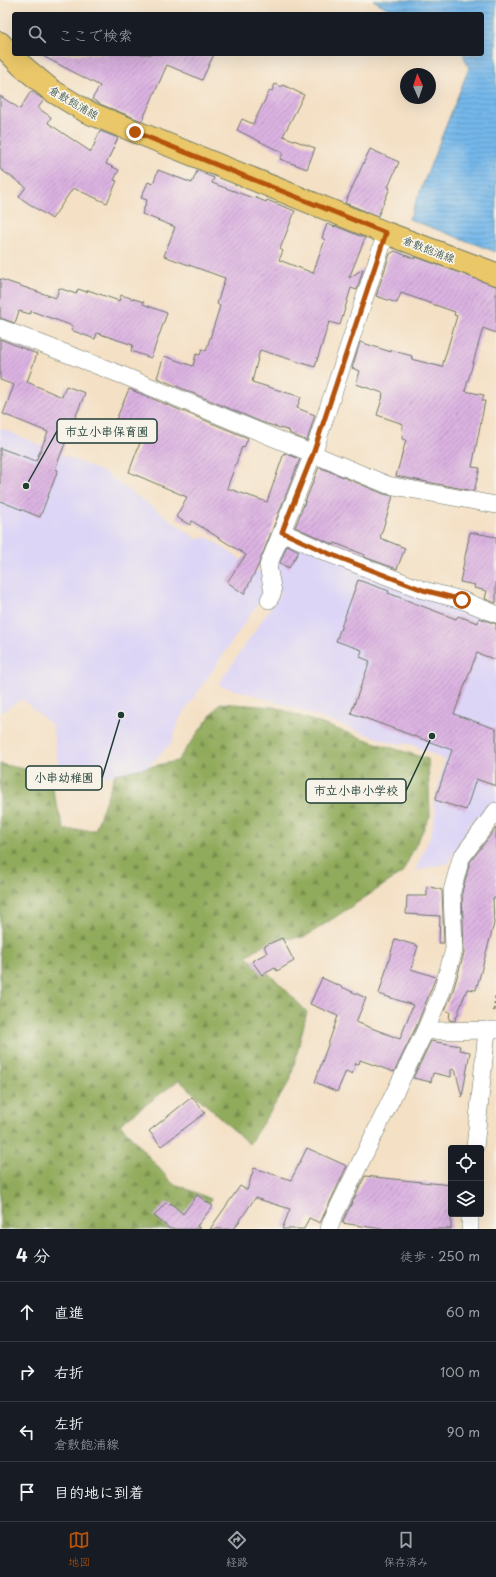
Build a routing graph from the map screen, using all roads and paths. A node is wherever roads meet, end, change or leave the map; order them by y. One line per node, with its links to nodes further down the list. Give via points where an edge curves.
1 (0, 43): 3 (main road, 倉敷飽浦線)
2 (12, 56): 4 (main road, 倉敷飽浦線, via 51,90 87,112)
3 (12, 56)
4 (386, 233): 5 (main road, 倉敷飽浦線); 7 (street)
5 (496, 274)
6 (0, 328): 7 (street, via 122,374)
7 (313, 454): 8 (street, via 388,485); 9 (street)
8 (496, 505)
9 (282, 532): 10 (street, via 268,566 274,592); 11 (street, via 337,557 423,590 462,600)
10 (269, 600)
11 (496, 614)
12 (496, 811): 14 (street, via 461,858 452,891 454,950 442,991)
13 (492, 1030): 14 (street); 15 (street)
14 (425, 1031): 17 (street)
15 (475, 1145)
16 (470, 1217): 18 (street)
17 (329, 1229)
18 (470, 1229)

